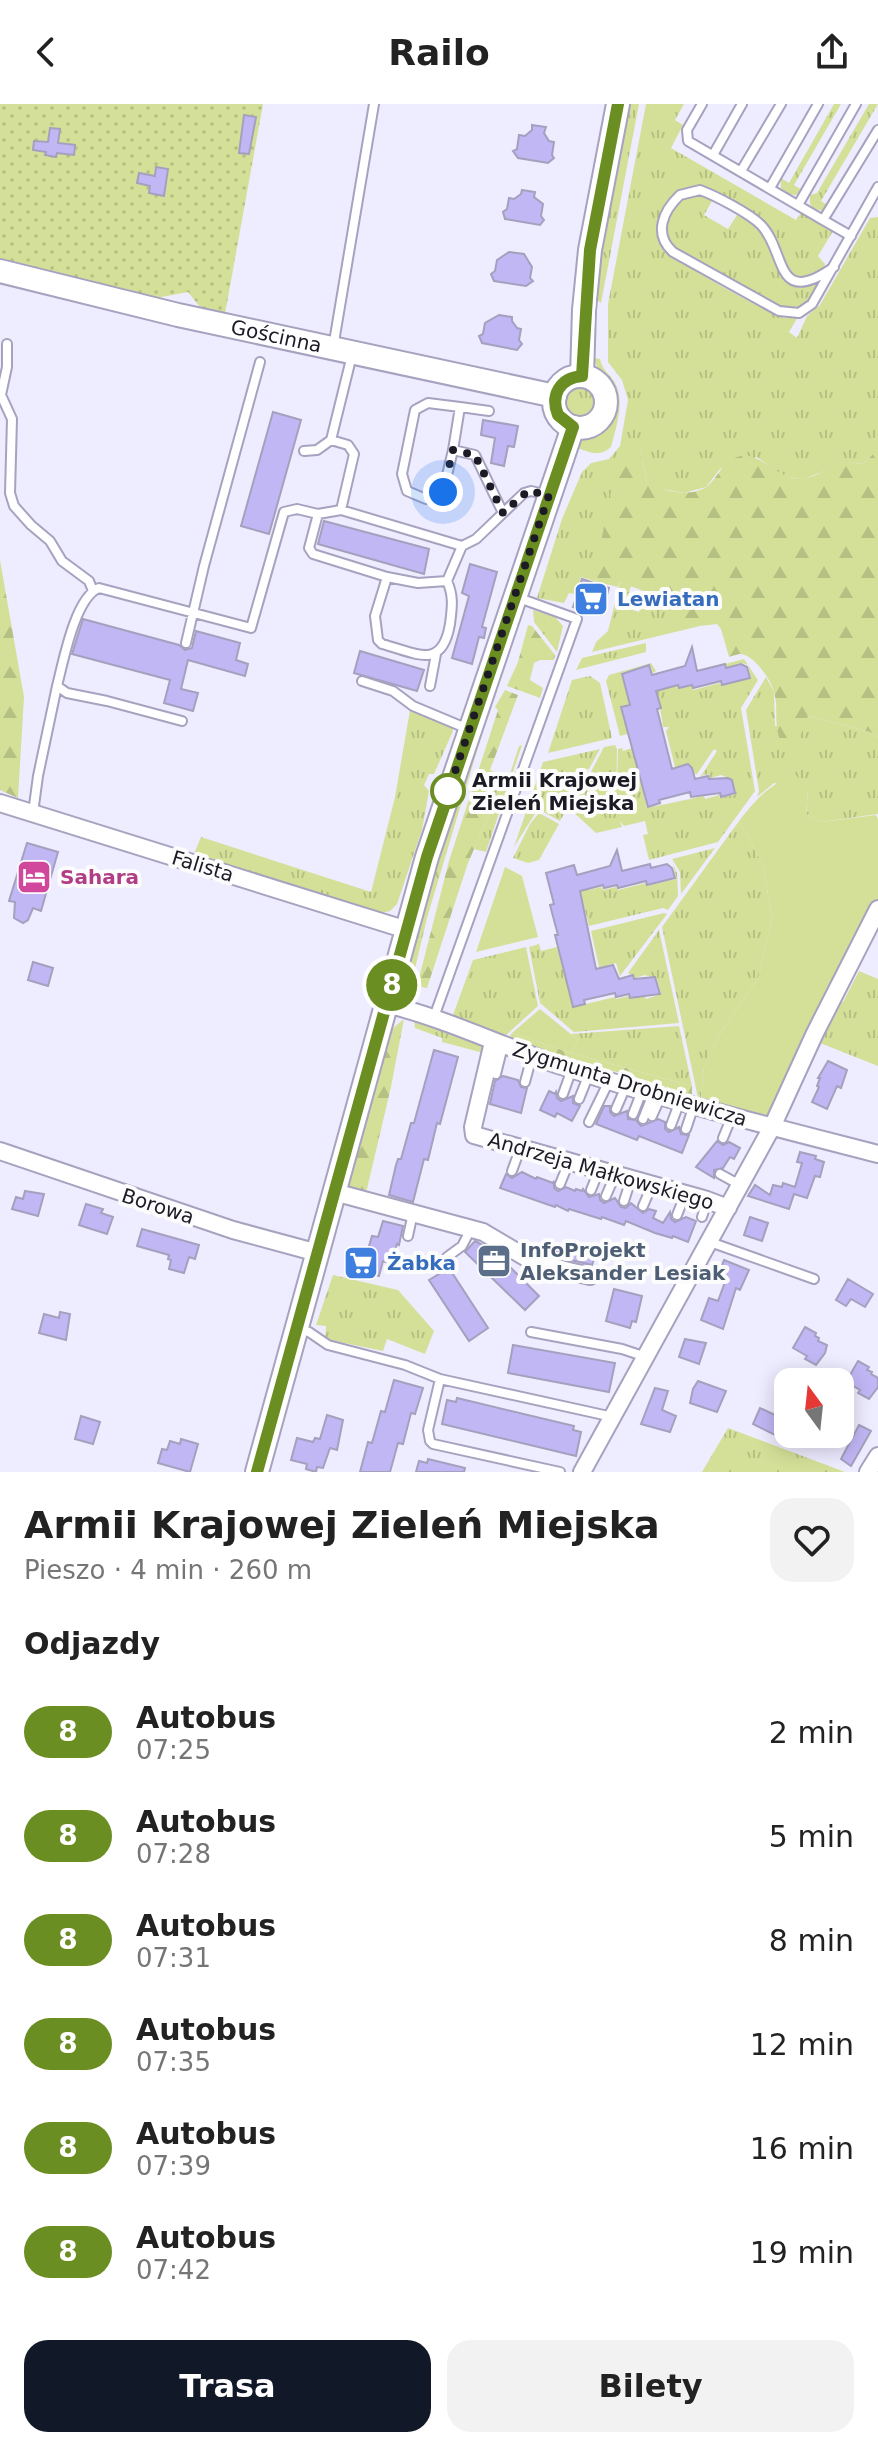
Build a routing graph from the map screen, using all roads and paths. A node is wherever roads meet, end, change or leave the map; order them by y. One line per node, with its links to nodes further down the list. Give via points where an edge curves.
1 (374, 104): 21 (lane)
2 (618, 104): 23 (street, via 590,250)
3 (702, 104): 9 (lane, via 686,138)
4 (742, 104): 9 (lane)
5 (781, 104): 10 (lane)
6 (818, 104): 12 (lane)
7 (856, 104): 14 (lane)
8 (878, 130): 16 (lane)
9 (713, 155): 10 (lane)
10 (741, 171): 12 (lane)
11 (878, 187): 13 (lane)
12 (770, 188): 14 (lane)
13 (868, 203): 15 (lane); 17 (lane)
14 (798, 205): 16 (lane)
15 (878, 209)
16 (823, 220): 17 (lane)
17 (851, 236): 18 (lane)
18 (834, 267): 18 (lane, via 815,279 790,278 761,226 700,190 680,195 662,224 663,239 673,252 783,313 799,313 812,304)
19 (0, 271): 21 (street, Gościnna)
20 (7, 344): 38 (lane, via 1,395 12,419 14,506)
21 (343, 351): 24 (street, Gościnna); 28 (lane)
22 (260, 362): 40 (lane)
23 (582, 376): 24 (street, via 562,384); 27 (street, via 605,394 605,410 589,427)
24 (555, 396): 27 (street, via 558,415)
25 (460, 407): 26 (lane); 29 (lane); 29 (lane, via 428,403 415,410 402,474 407,491 426,499 443,492)
26 (489, 411)
27 (573, 427): 31 (street)
28 (331, 440): 30 (lane); 32 (lane, via 348,445 354,454)
29 (453, 450): 33 (lane, via 475,455)
30 (304, 451)
31 (549, 495): 33 (lane, via 528,491); 39 (street)
32 (341, 510): 34 (lane); 35 (lane)
33 (503, 513): 35 (lane)
34 (318, 514): 36 (lane, via 309,548 313,554); 40 (lane, via 284,512 251,628)
35 (462, 546): 37 (lane)
36 (387, 577): 37 (lane); 42 (lane, via 375,616 378,640 421,655)
37 (447, 581): 42 (lane, via 453,604 447,641)
38 (93, 591): 40 (lane, via 99,588); 44 (lane, via 75,623)
39 (514, 596): 47 (street); 53 (lane, via 577,619)
40 (194, 614): 41 (lane)
41 (186, 643)
42 (436, 654): 45 (lane)
43 (362, 681): 47 (lane)
44 (57, 686): 46 (lane, via 67,693); 49 (lane)
45 (430, 686)
46 (182, 721)
47 (469, 729): 51 (street)
48 (0, 803): 49 (street, Falista)
49 (33, 813): 51 (street, Falista)
50 (878, 909): 71 (street, Andrzeja Małkowskiego)
51 (407, 930): 52 (street)
52 (386, 1004): 53 (street, Zygmunta Drobniewicza); 85 (street)
53 (434, 1017): 54 (street, Zygmunta Drobniewicza)
54 (498, 1044): 55 (street, Zygmunta Drobniewicza); 57 (lane); 74 (street, Andrzeja Małkowskiego, via 473,1133)
55 (532, 1056): 56 (street, Zygmunta Drobniewicza); 60 (lane)
56 (572, 1069): 58 (street, Zygmunta Drobniewicza); 62 (lane)
57 (496, 1074)
58 (589, 1074): 59 (street, Zygmunta Drobniewicza); 63 (lane)
59 (609, 1081): 61 (street, Zygmunta Drobniewicza); 69 (lane)
60 (525, 1082)
61 (646, 1092): 64 (street, Zygmunta Drobniewicza); 65 (lane); 66 (lane); 68 (lane)
62 (563, 1094)
63 (579, 1099)
64 (687, 1103): 67 (street, Zygmunta Drobniewicza); 70 (lane); 72 (lane)
65 (616, 1109)
66 (633, 1114)
67 (732, 1116): 71 (street, Zygmunta Drobniewicza); 73 (lane)
68 (647, 1118)
69 (589, 1122)
70 (671, 1125)
71 (772, 1127): 76 (street, Zygmunta Drobniewicza); 83 (street, Andrzeja Małkowskiego)
72 (686, 1129)
73 (723, 1138)
74 (520, 1149): 77 (street, Andrzeja Małkowskiego); 78 (lane)
75 (0, 1151): 98 (street, Borowa, via 233,1230)
76 (878, 1154)
77 (569, 1162): 80 (street, Andrzeja Małkowskiego); 81 (lane)
78 (512, 1171)
79 (720, 1174): 83 (lane)
80 (615, 1175): 82 (street, Andrzeja Małkowskiego); 84 (lane); 87 (lane); 89 (lane)
81 (560, 1184)
82 (652, 1185): 86 (street, Andrzeja Małkowskiego); 90 (lane)
83 (740, 1185): 91 (street, Andrzeja Małkowskiego)
84 (591, 1190)
85 (334, 1192): 92 (street); 98 (street)
86 (685, 1194): 88 (street, Andrzeja Małkowskiego); 93 (lane)
87 (606, 1196)
88 (707, 1200): 91 (street, Andrzeja Małkowskiego); 94 (lane)
89 (624, 1201)
90 (643, 1206)
91 (728, 1208): 97 (street, Andrzeja Małkowskiego)
92 (413, 1212): 95 (street); 96 (lane)
93 (677, 1215)
94 (702, 1217)
95 (471, 1228): 99 (lane, via 462,1246); 100 (street, via 535,1263)
96 (408, 1236)
97 (710, 1242): 101 (lane); 104 (street, Andrzeja Małkowskiego)
98 (318, 1253): 102 (street)
99 (447, 1257)
100 (590, 1276)
101 (814, 1279)
102 (297, 1329): 105 (lane, via 328,1345); 108 (street)
103 (531, 1332): 104 (lane)
104 (646, 1358): 106 (street, Andrzeja Małkowskiego)
105 (440, 1379): 106 (lane); 109 (lane, via 428,1430 433,1444)
106 (614, 1417): 110 (street, Andrzeja Małkowskiego)
107 (878, 1456): 111 (street)
108 (257, 1472)
109 (560, 1472)
110 (582, 1472)
111 (868, 1472)

